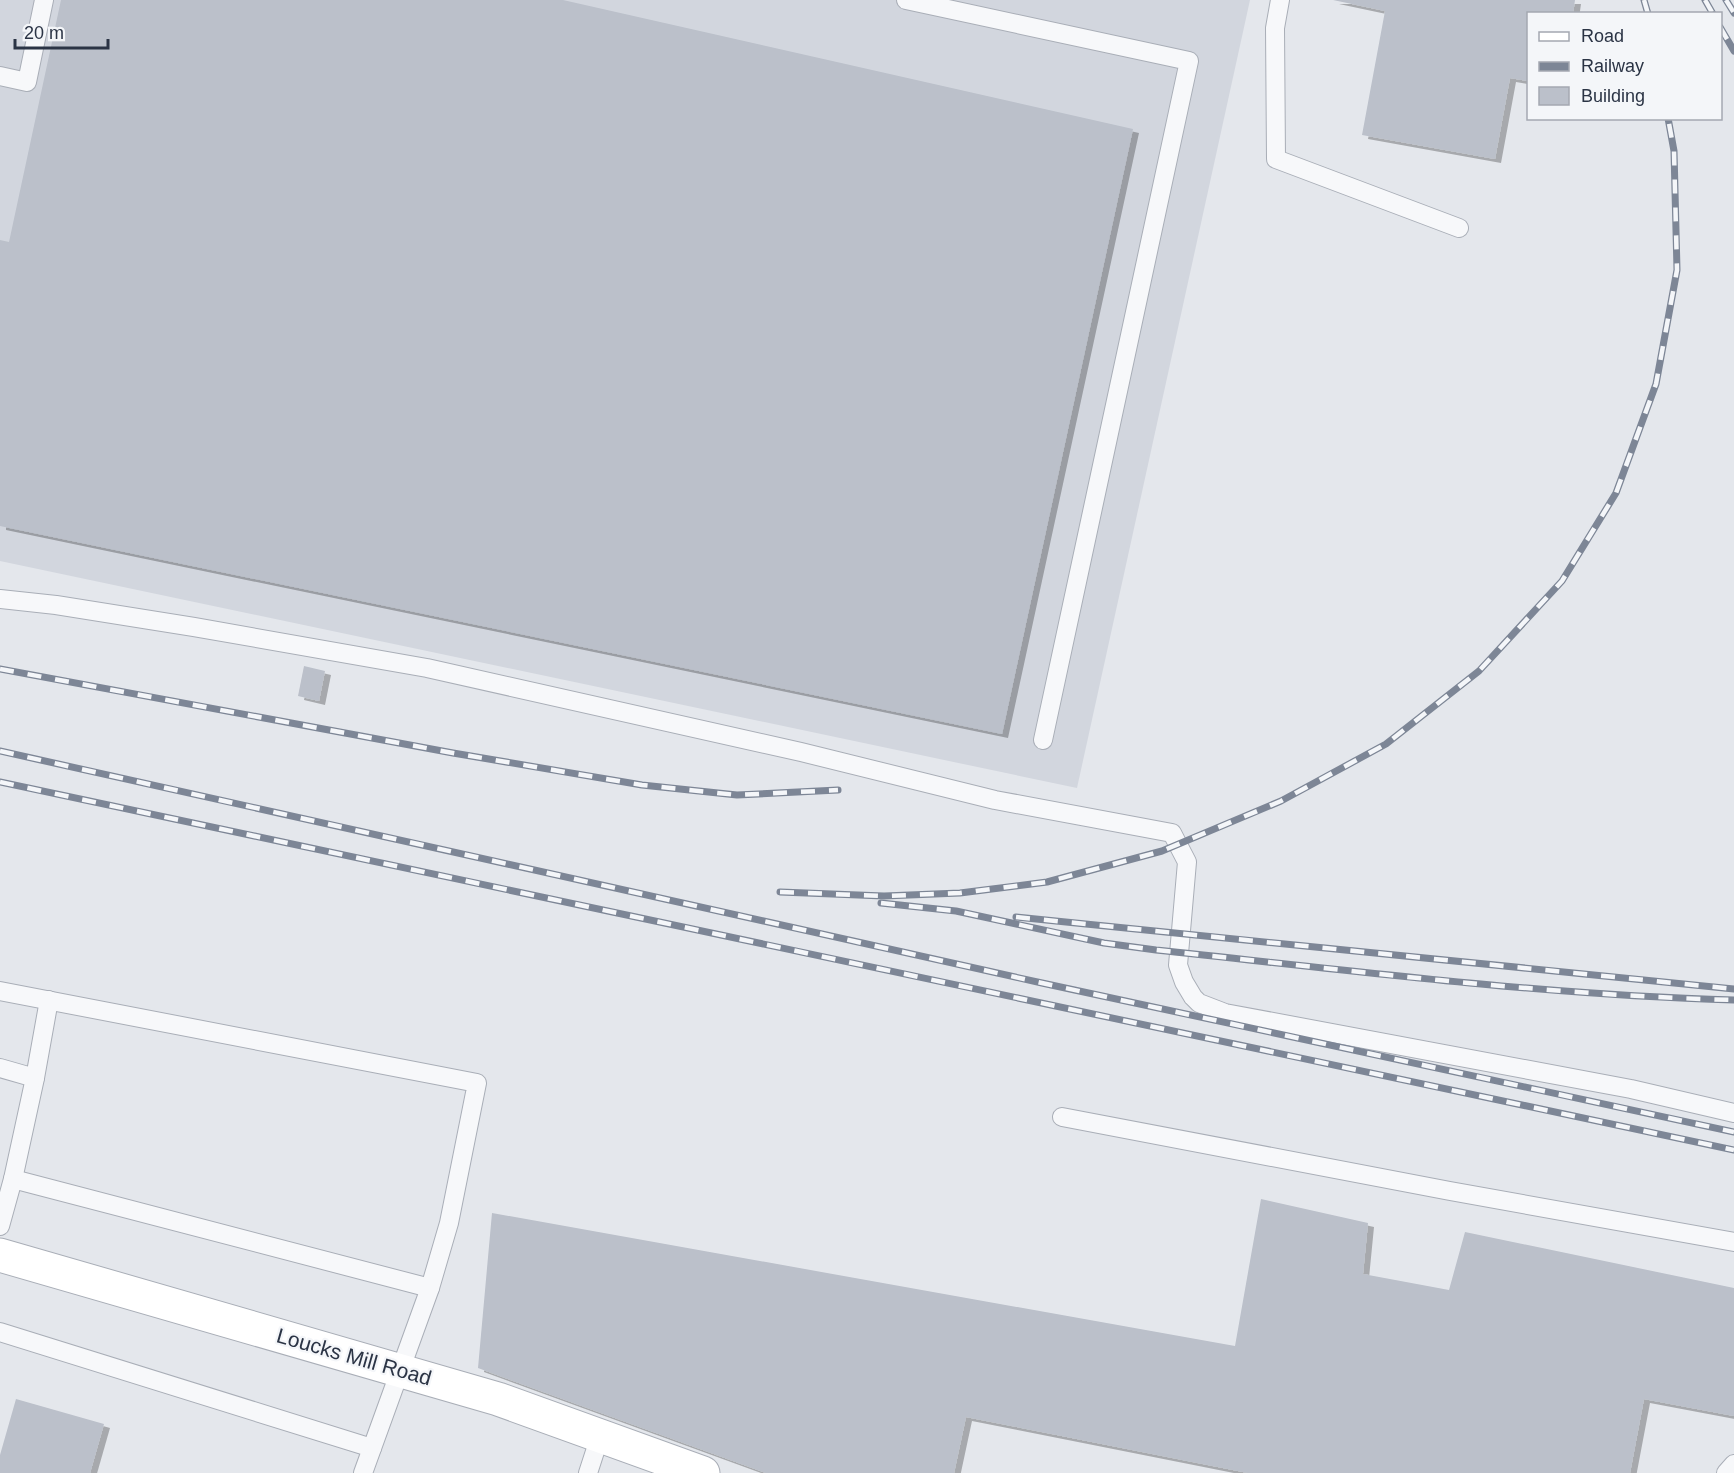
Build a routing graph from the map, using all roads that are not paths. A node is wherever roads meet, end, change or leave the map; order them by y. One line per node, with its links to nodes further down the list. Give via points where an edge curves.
1 (44, 0): 4 (lane, via 27,81)
2 (906, 0): 7 (lane, via 1189,61)
3 (1280, 0): 5 (lane, via 1275,28 1276,159)
4 (0, 76)
5 (1459, 228)
6 (0, 599): 12 (lane, via 183,625 427,668 995,800 1172,833 1187,862 1178,965 1199,1003 1226,1013 1631,1089)
7 (1043, 740)
8 (0, 991): 9 (lane)
9 (49, 1000): 11 (lane); 18 (lane, via 477,1083 449,1223)
10 (0, 1068): 11 (lane)
11 (35, 1078): 14 (lane)
12 (1734, 1113)
13 (1062, 1117): 16 (lane)
14 (13, 1179): 15 (lane); 18 (lane)
15 (0, 1226)
16 (1734, 1242)
17 (0, 1255): 20 (street, Loucks Mill Road)
18 (430, 1288): 20 (lane)
19 (0, 1332): 22 (lane)
20 (400, 1370): 21 (street, Loucks Mill Road, via 498,1399); 22 (lane)
21 (600, 1436): 25 (lane); 26 (street, Loucks Mill Road)
22 (372, 1448): 24 (lane)
23 (1734, 1464): 27 (lane)
24 (363, 1473)
25 (588, 1473)
26 (704, 1473)
27 (1726, 1473)

